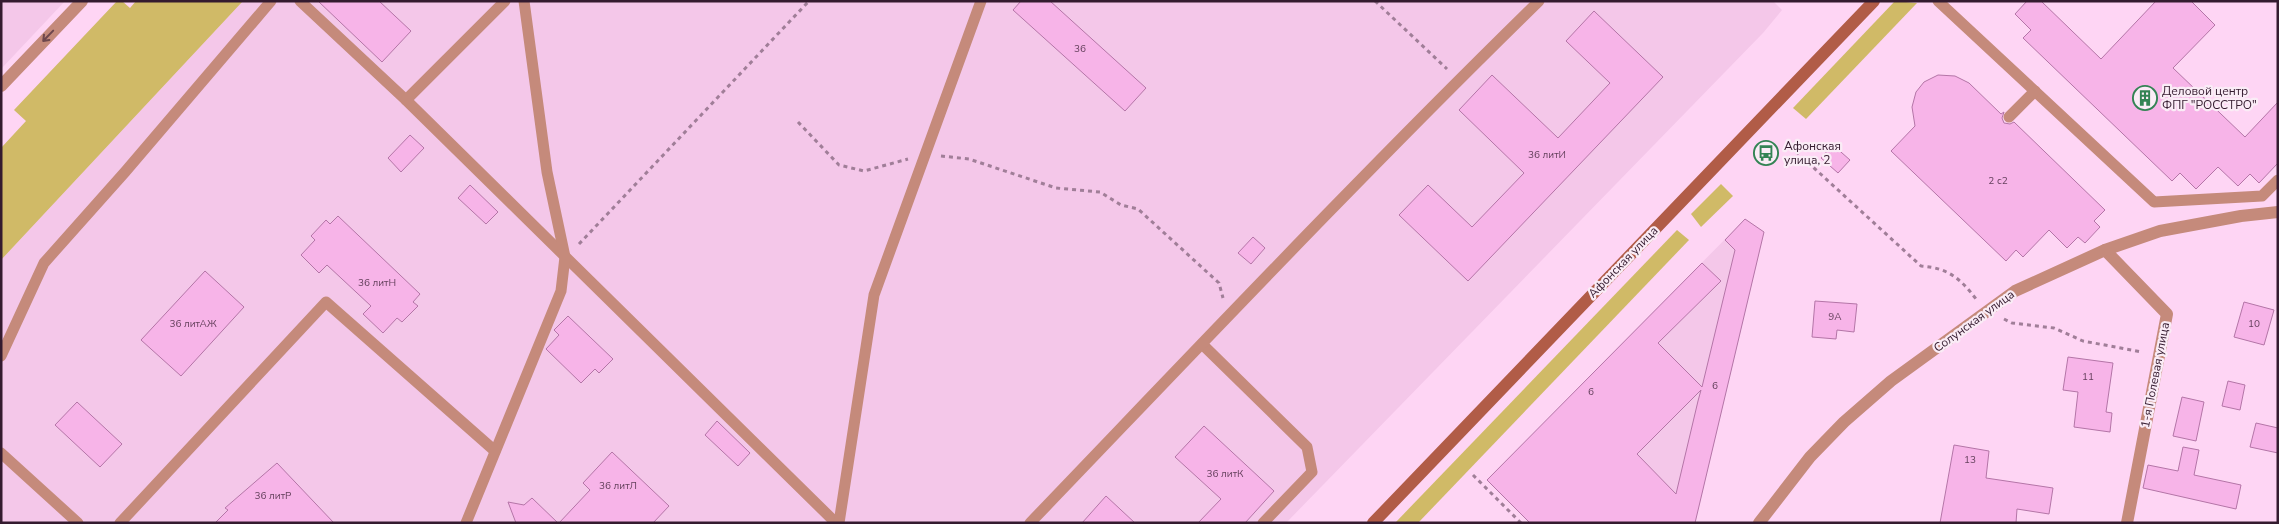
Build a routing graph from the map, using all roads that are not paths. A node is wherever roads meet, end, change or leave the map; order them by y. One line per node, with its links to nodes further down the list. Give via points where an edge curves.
1 (82, 1): 10 (street, one-way to 10)
2 (271, 1): 19 (lane, via 44,263)
3 (300, 1): 12 (lane)
4 (505, 1): 12 (lane)
5 (524, 1): 17 (lane, via 547,172)
6 (981, 1): 25 (lane, via 874,295)
7 (1539, 1): 18 (lane)
8 (1874, 1): 28 (street, Афонская улица)
9 (1938, 1): 11 (lane)
10 (1, 86)
11 (2035, 91): 13 (lane); 14 (lane, via 2154,202 2262,196)
12 (406, 100): 17 (lane)
13 (2009, 117)
14 (2278, 180)
15 (2278, 212): 16 (street, Солунская улица, via 2160,231)
16 (2105, 250): 29 (street, Солунская улица, via 2015,291 1891,381 1810,457); 30 (street, 1-я Полевая улица, via 2167,314)
17 (565, 257): 20 (lane, via 561,291); 25 (lane)
18 (1202, 344): 26 (lane); 27 (lane, via 1307,447 1312,472)
19 (1, 356)
20 (495, 451): 23 (lane, via 326,302); 24 (lane)
21 (1, 453): 22 (lane)
22 (78, 523)
23 (120, 523)
24 (466, 523)
25 (838, 523)
26 (1030, 523)
27 (1263, 523)
28 (1373, 523)
29 (1759, 523)
30 (2127, 523)

